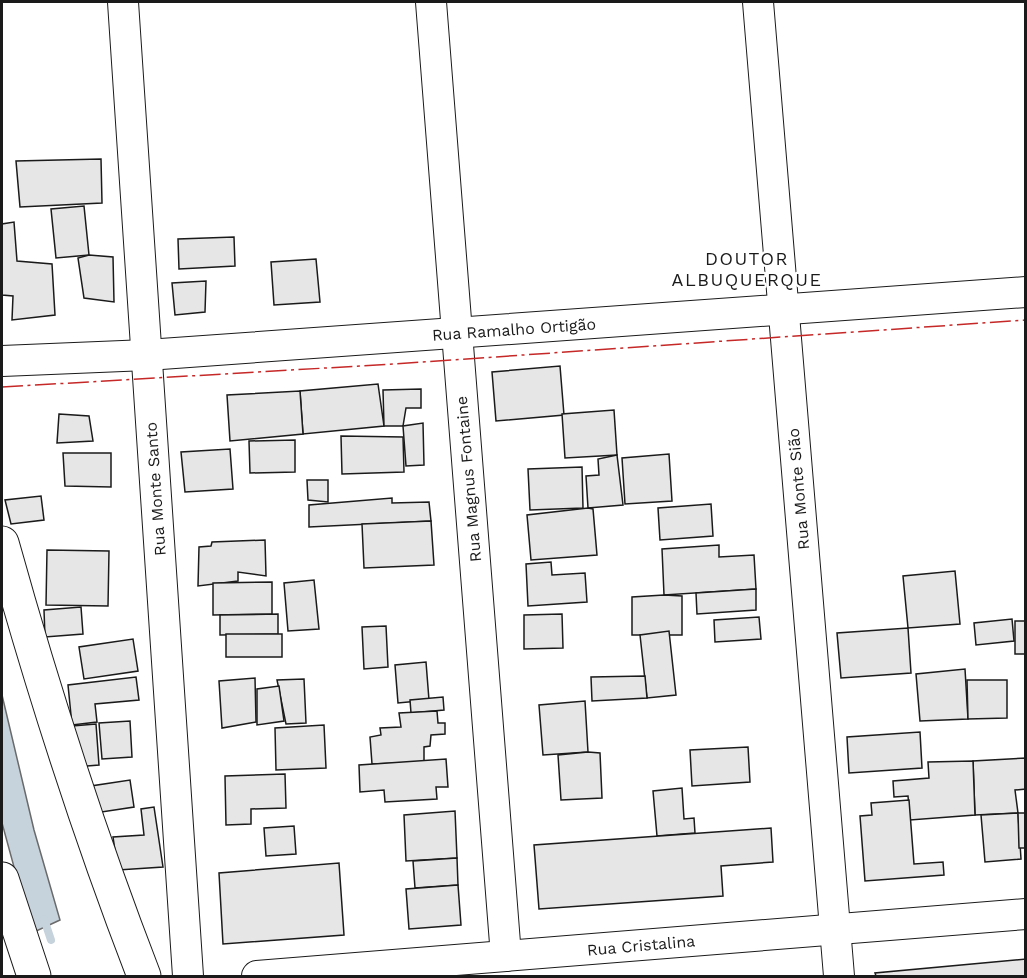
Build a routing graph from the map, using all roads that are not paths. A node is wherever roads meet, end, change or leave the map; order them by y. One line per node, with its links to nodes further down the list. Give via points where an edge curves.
1 (123, 2): 7 (street, Rua Monte Santo)
2 (430, 2): 6 (street, Rua Magnus Fontaine)
3 (758, 2): 5 (street, Rua Monte Sião)
4 (1026, 292): 5 (street, Rua Ramalho Ortigão)
5 (783, 310): 6 (street, Rua Ramalho Ortigão); 12 (street, Rua Monte Sião)
6 (457, 333): 7 (street, Rua Ramalho Ortigão); 13 (street, Rua Magnus Fontaine)
7 (147, 355): 8 (street, Rua Ramalho Ortigão); 16 (street, Rua Monte Santo)
8 (2, 362)
9 (2, 543): 15 (main road, via 45,696 100,863)
10 (2, 879): 14 (main road)
11 (1026, 914): 12 (street, Rua Cristalina)
12 (835, 929): 13 (street, Rua Cristalina); 18 (street, Rua Monte Sião)
13 (506, 956): 17 (street, Rua Cristalina)
14 (34, 976)
15 (144, 976)
16 (188, 976)
17 (257, 976)
18 (839, 976)

